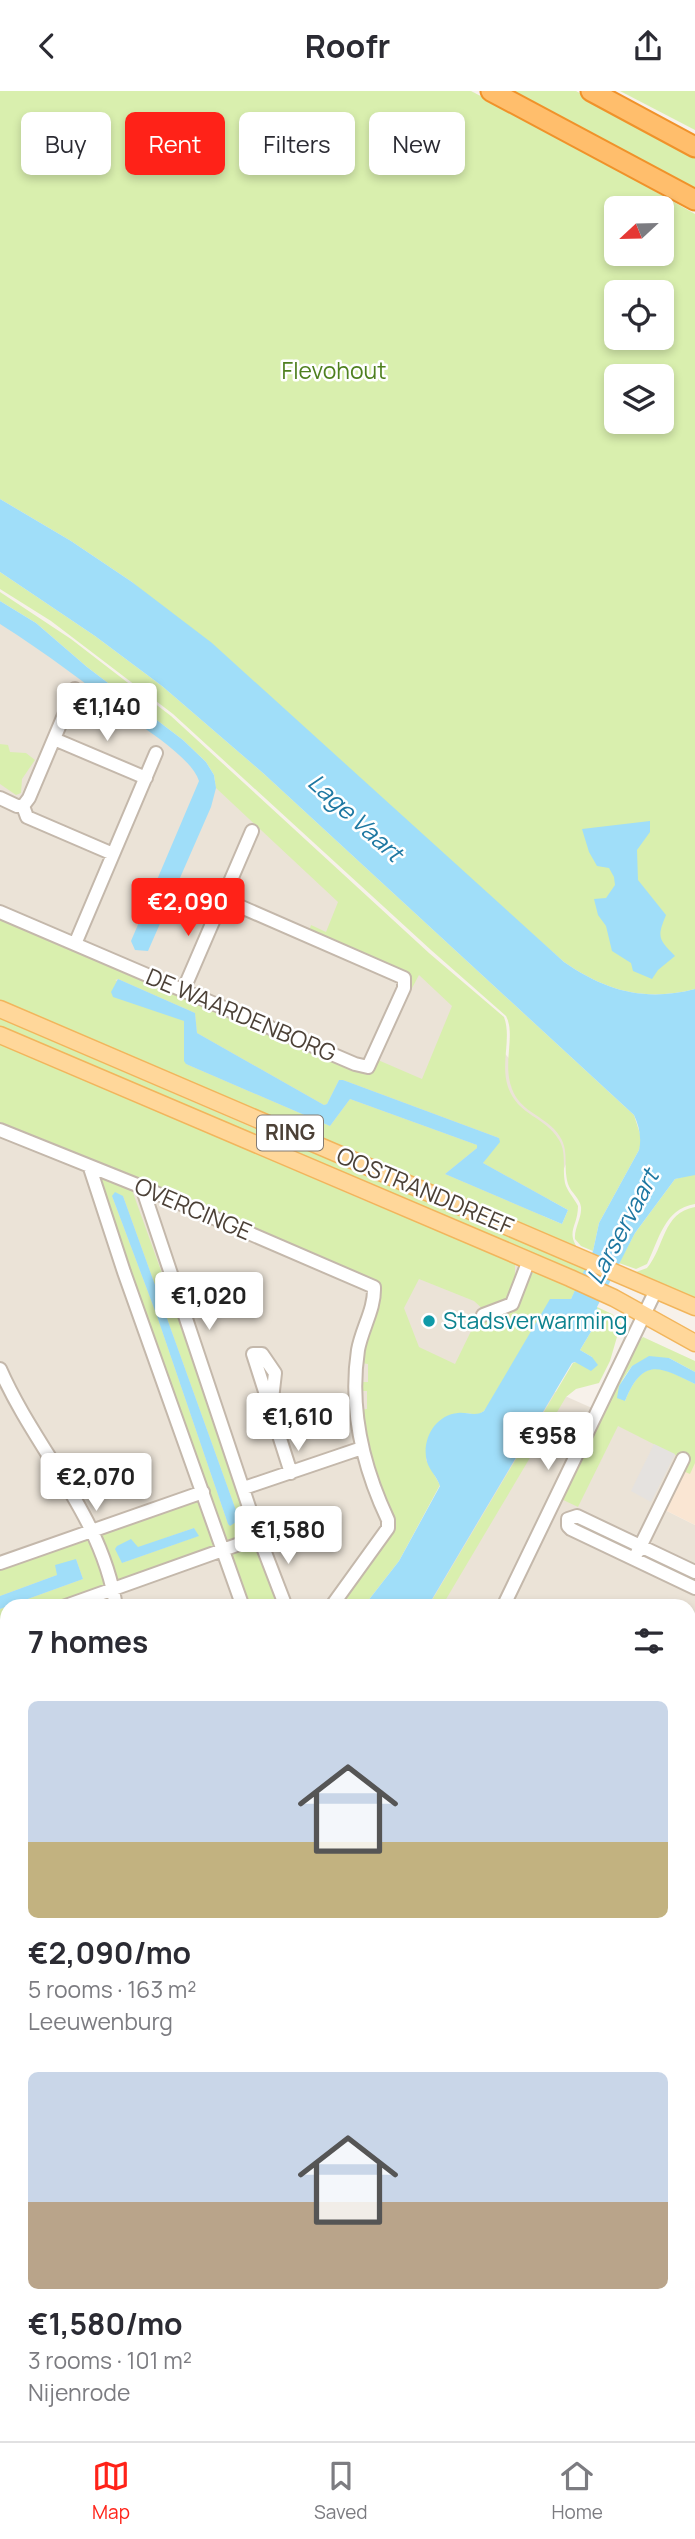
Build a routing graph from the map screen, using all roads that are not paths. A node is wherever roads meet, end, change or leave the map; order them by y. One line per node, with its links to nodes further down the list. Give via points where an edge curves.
1 (491, 91): 4 (highway)
2 (591, 91): 3 (highway)
3 (695, 147)
4 (695, 200)
5 (75, 689): 6 (street)
6 (54, 739): 8 (street); 10 (street)
7 (156, 753): 8 (street)
8 (145, 778): 12 (street)
9 (0, 798): 10 (street)
10 (23, 806): 12 (street, via 27,817)
11 (252, 831): 13 (street)
12 (113, 854): 15 (street)
13 (223, 899): 16 (street); 16 (street, DE WAARDENBORG, via 404,978 404,988 367,1067)
14 (0, 912): 15 (street, DE WAARDENBORG)
15 (75, 944): 16 (street, DE WAARDENBORG)
16 (183, 991)
17 (0, 1009): 23 (main road, OOSTRANDDREEF / RING)
18 (0, 1035): 22 (main road, OOSTRANDDREEF / RING)
19 (0, 1130): 20 (street, OVERCINGE)
20 (90, 1168): 21 (street, OVERCINGE); 34 (street)
21 (142, 1187): 30 (street, OVERCINGE, via 374,1287 375,1298 358,1349); 33 (street)
22 (529, 1260): 25 (main road, OOSTRANDDREEF / RING); 26 (street, OOSTRANDDREEF, via 512,1304)
23 (656, 1290): 24 (main road, OOSTRANDDREEF / RING); 25 (street)
24 (695, 1307)
25 (644, 1314): 27 (main road, OOSTRANDDREEF / RING); 49 (street)
26 (483, 1315)
27 (695, 1343)
28 (0, 1369): 35 (street)
29 (271, 1408): 32 (street)
30 (362, 1448): 32 (street); 48 (street, via 388,1528)
31 (683, 1459): 37 (street)
32 (291, 1472): 33 (street)
33 (244, 1488): 36 (street)
34 (203, 1492): 35 (street); 38 (street)
35 (92, 1532): 40 (street); 43 (street)
36 (259, 1537): 38 (street); 47 (street)
37 (640, 1546): 39 (street); 39 (street, via 578,1516 568,1519 571,1529); 41 (street)
38 (224, 1550): 43 (street); 46 (street)
39 (634, 1559): 42 (street)
40 (0, 1563)
41 (695, 1572)
42 (695, 1588)
43 (113, 1590): 44 (street); 45 (street)
44 (87, 1599)
45 (115, 1599)
46 (240, 1599)
47 (283, 1599)
48 (337, 1599)
49 (507, 1599)

